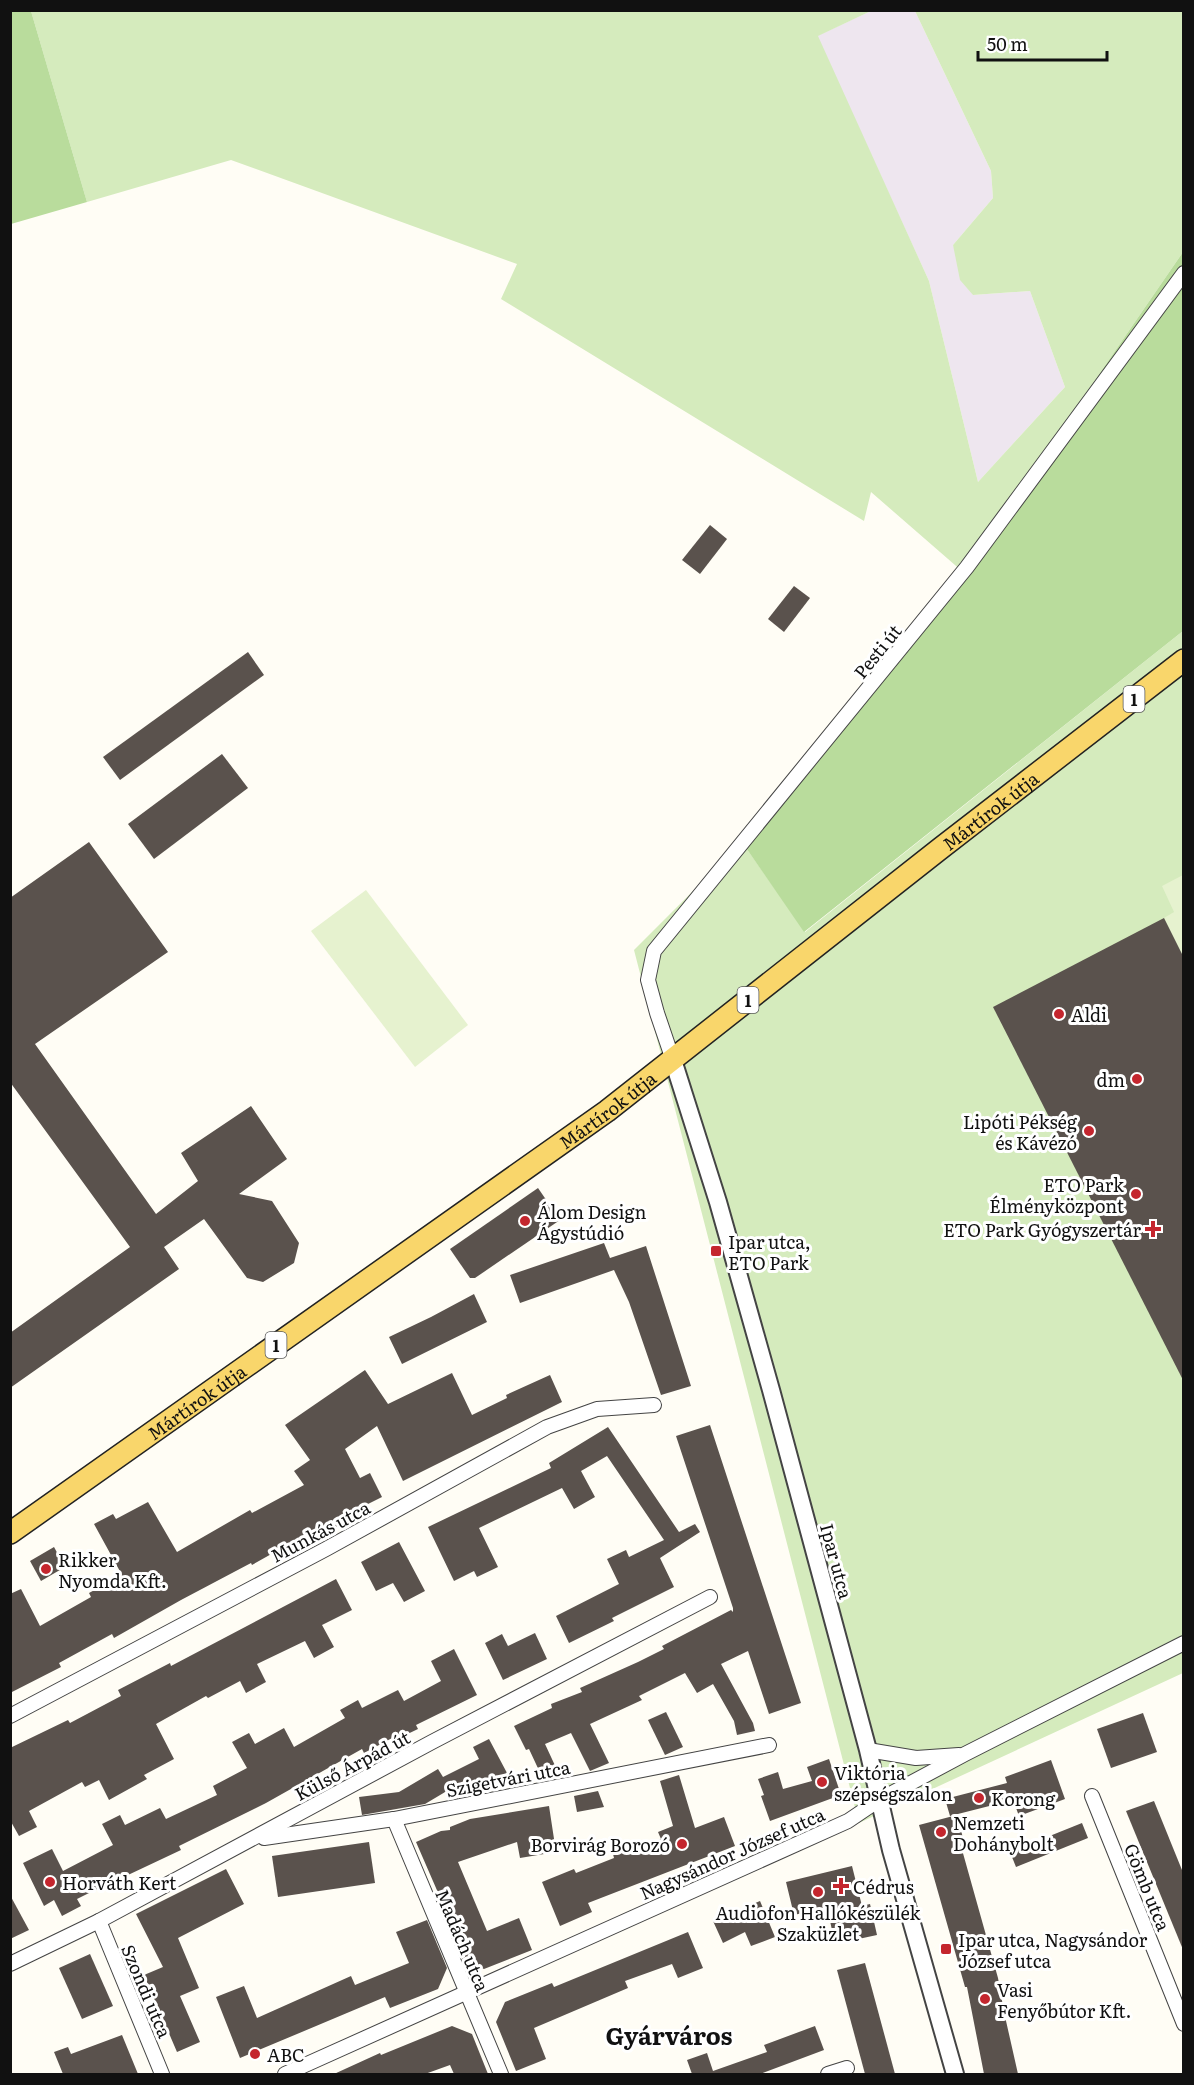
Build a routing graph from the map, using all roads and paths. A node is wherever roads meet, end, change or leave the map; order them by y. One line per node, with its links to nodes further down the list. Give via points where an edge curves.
1 (1184, 273): 3 (street, Pesti út, via 967,567 654,951 648,980)
2 (1184, 660): 3 (main road, Mártírok útja / 1)
3 (673, 1060): 5 (main road, Mártírok útja / 1, via 574,1135); 10 (street, Ipar utca, via 765,1368)
4 (654, 1406): 8 (street, Munkás utca, via 597,1409 547,1427)
5 (10, 1533)
6 (711, 1597): 15 (street, Külső Árpád út)
7 (1184, 1643): 11 (street, Nagysándor József utca)
8 (10, 1716)
9 (769, 1746): 14 (street, Szigetvári utca)
10 (868, 1750): 11 (street, via 916,1758); 13 (street, Ipar utca)
11 (964, 1754): 13 (street, Nagysándor József utca)
12 (1092, 1796): 19 (street, Gömb utca)
13 (879, 1800): 18 (street, Nagysándor József utca, via 848,1821); 25 (street, Ipar utca)
14 (394, 1819): 15 (street, Szigetvári utca); 18 (street, Madách utca)
15 (253, 1839): 16 (street, Külső Árpád út)
16 (99, 1921): 17 (street, Külső Árpád út); 21 (street, Szondi utca)
17 (10, 1964)
18 (466, 1993): 22 (street, Nagysándor József utca); 23 (street, Madách utca)
19 (1184, 2025)
20 (847, 2068): 24 (street)
21 (162, 2074)
22 (285, 2074)
23 (501, 2074)
24 (828, 2074)
25 (955, 2074)

